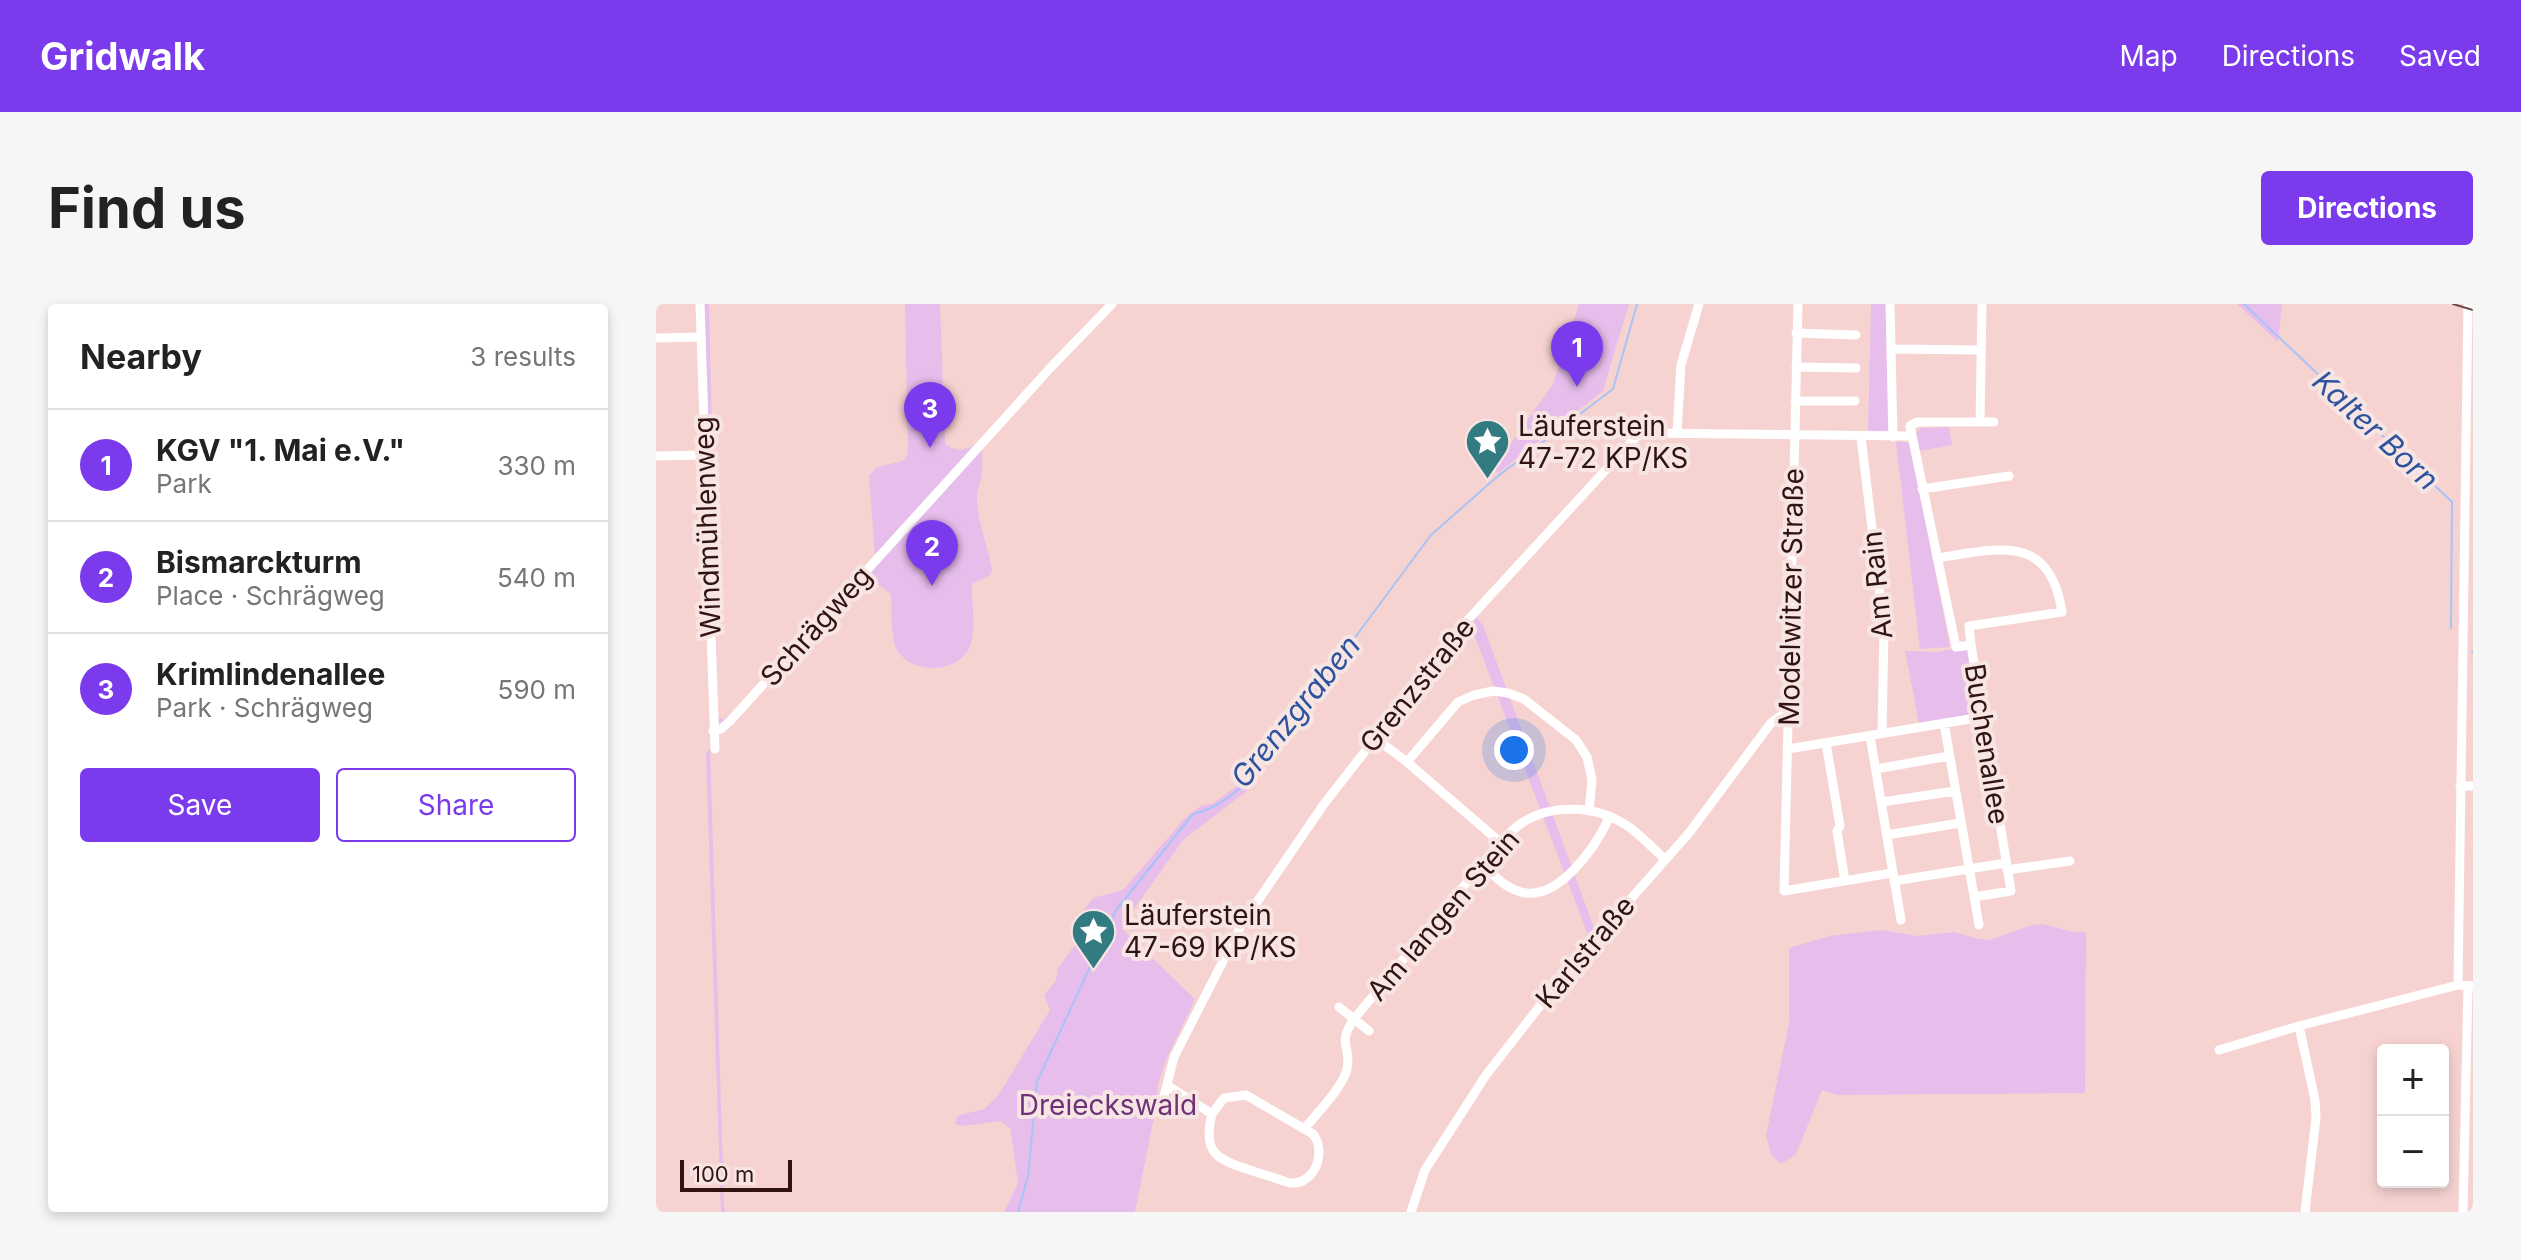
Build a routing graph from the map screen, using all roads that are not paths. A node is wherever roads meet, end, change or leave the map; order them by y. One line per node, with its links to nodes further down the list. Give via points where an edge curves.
1 (700, 304): 10 (street, Windmühlenweg)
2 (1112, 304): 34 (street, Schrägweg, via 730,721)
3 (1699, 304): 20 (street, via 1681,365)
4 (1798, 304): 8 (street, Modelwitzer Straße)
5 (1890, 304): 12 (street)
6 (1982, 304): 13 (street)
7 (2468, 304): 44 (street)
8 (1796, 333): 9 (street); 14 (street, Modelwitzer Straße)
9 (1856, 335)
10 (701, 337): 11 (street); 25 (street, Windmühlenweg)
11 (656, 338)
12 (1891, 349): 13 (street); 24 (street)
13 (1981, 350): 18 (street)
14 (1796, 367): 15 (street); 16 (street, Modelwitzer Straße)
15 (1856, 368)
16 (1795, 401): 17 (street); 21 (street, Modelwitzer Straße)
17 (1855, 401)
18 (1980, 422): 19 (street); 22 (street, via 1917,422 1910,426)
19 (1994, 422)
20 (1677, 433): 21 (street, Grenzstraße); 37 (street, Grenzstraße, via 1636,437 1465,623)
21 (1794, 436): 23 (street, Grenzstraße); 31 (street, Modelwitzer Straße)
22 (1911, 436): 24 (street, Grenzstraße); 28 (street, Buchenallee)
23 (1861, 437): 24 (street, Grenzstraße); 35 (street, Am Rain, via 1884,629)
24 (1893, 437)
25 (704, 455): 26 (street); 34 (street, Windmühlenweg)
26 (656, 456)
27 (2009, 476): 28 (street)
28 (1922, 489): 29 (street, Buchenallee)
29 (1937, 558): 30 (street, Buchenallee, via 1956,647); 30 (street, via 2001,549 2025,553 2041,561 2054,579 2062,612 1969,626)
30 (1971, 645): 32 (street, Buchenallee)
31 (1787, 711): 40 (street, Modelwitzer Straße); 53 (street, Karlstraße, via 1771,723 1689,833)
32 (1982, 717): 33 (street); 56 (street, Buchenallee)
33 (1944, 723): 35 (street); 41 (street)
34 (713, 731): 39 (street, Windmühlenweg)
35 (1882, 733): 36 (street)
36 (1870, 736): 38 (street); 43 (street)
37 (1374, 737): 42 (street); 69 (street, Grenzstraße, via 1242,924 1174,1057)
38 (1826, 743): 40 (street); 59 (street)
39 (715, 749)
40 (1788, 749): 59 (street, Modelwitzer Straße, via 1784,891)
41 (1949, 756): 43 (street); 46 (street)
42 (1407, 762): 48 (street, via 1458,702 1493,691 1508,693 1524,699 1576,740 1592,780); 52 (street)
43 (1876, 769): 47 (street)
44 (2460, 786): 45 (street); 63 (street)
45 (2473, 786)
46 (1955, 791): 47 (street); 50 (street)
47 (1882, 802): 51 (street)
48 (1589, 811): 49 (street, Am langen Stein); 52 (street, Am langen Stein, via 1539,814)
49 (1609, 818): 53 (street, Am langen Stein, via 1625,824); 55 (street, via 1585,856 1557,886 1540,893 1518,892)
50 (1960, 823): 51 (street); 57 (street)
51 (1887, 835): 58 (street)
52 (1500, 842): 55 (street, Am langen Stein)
53 (1664, 858): 73 (street, Karlstraße, via 1486,1075 1425,1170)
54 (2070, 861): 56 (street)
55 (1482, 865): 65 (street, Am langen Stein)
56 (2007, 866): 57 (street); 60 (street, via 2011,891)
57 (1968, 869): 58 (street); 60 (street)
58 (1893, 877): 59 (street); 61 (street)
59 (1845, 881)
60 (1974, 897): 62 (street)
61 (1901, 920)
62 (1979, 925)
63 (2466, 986): 66 (street); 75 (street)
64 (1339, 1007): 65 (street, Am langen Stein)
65 (1354, 1019): 67 (street, Am langen Stein); 72 (street, Am langen Stein, via 1345,1032 1348,1066 1343,1079)
66 (2299, 1026): 68 (street); 74 (street, via 2316,1118)
67 (1369, 1031)
68 (2219, 1050)
69 (1167, 1085): 70 (street, Grenzstraße); 71 (street)
70 (1163, 1100)
71 (1212, 1114): 72 (street, via 1224,1098 1246,1095); 72 (street, via 1208,1140 1215,1155 1290,1183 1307,1180 1320,1156 1320,1143)
72 (1305, 1128)
73 (1411, 1212)
74 (2305, 1212)
75 (2463, 1212)

